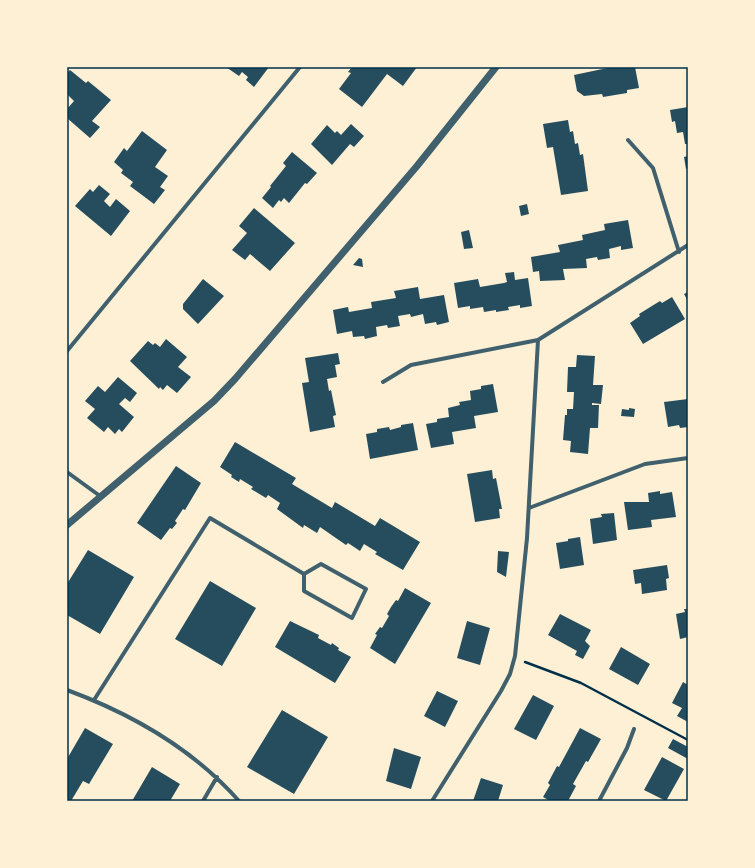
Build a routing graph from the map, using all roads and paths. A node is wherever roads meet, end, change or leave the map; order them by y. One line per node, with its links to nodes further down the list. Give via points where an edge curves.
1 (300, 67): 7 (street)
2 (496, 67): 11 (street, via 417,166 235,379 214,401)
3 (628, 140): 5 (street, via 653,168)
4 (688, 245): 5 (street)
5 (679, 252): 6 (street)
6 (538, 340): 8 (street, via 411,365); 12 (street)
7 (67, 351)
8 (383, 382)
9 (688, 458): 12 (street, via 645,464)
10 (67, 472): 11 (street)
11 (100, 496): 13 (street)
12 (529, 508): 15 (street, via 522,600)
13 (67, 525)
14 (304, 574): 14 (street, via 304,590 352,618 366,589 321,564); 17 (street, via 210,518)
15 (514, 659): 19 (path, via 581,682); 23 (street, via 501,691)
16 (67, 690): 17 (street)
17 (94, 700): 20 (street, via 162,736)
18 (634, 729): 24 (street, via 628,748)
19 (688, 740)
20 (217, 777): 21 (street); 22 (street)
21 (203, 801)
22 (239, 801)
23 (432, 801)
24 (599, 801)

